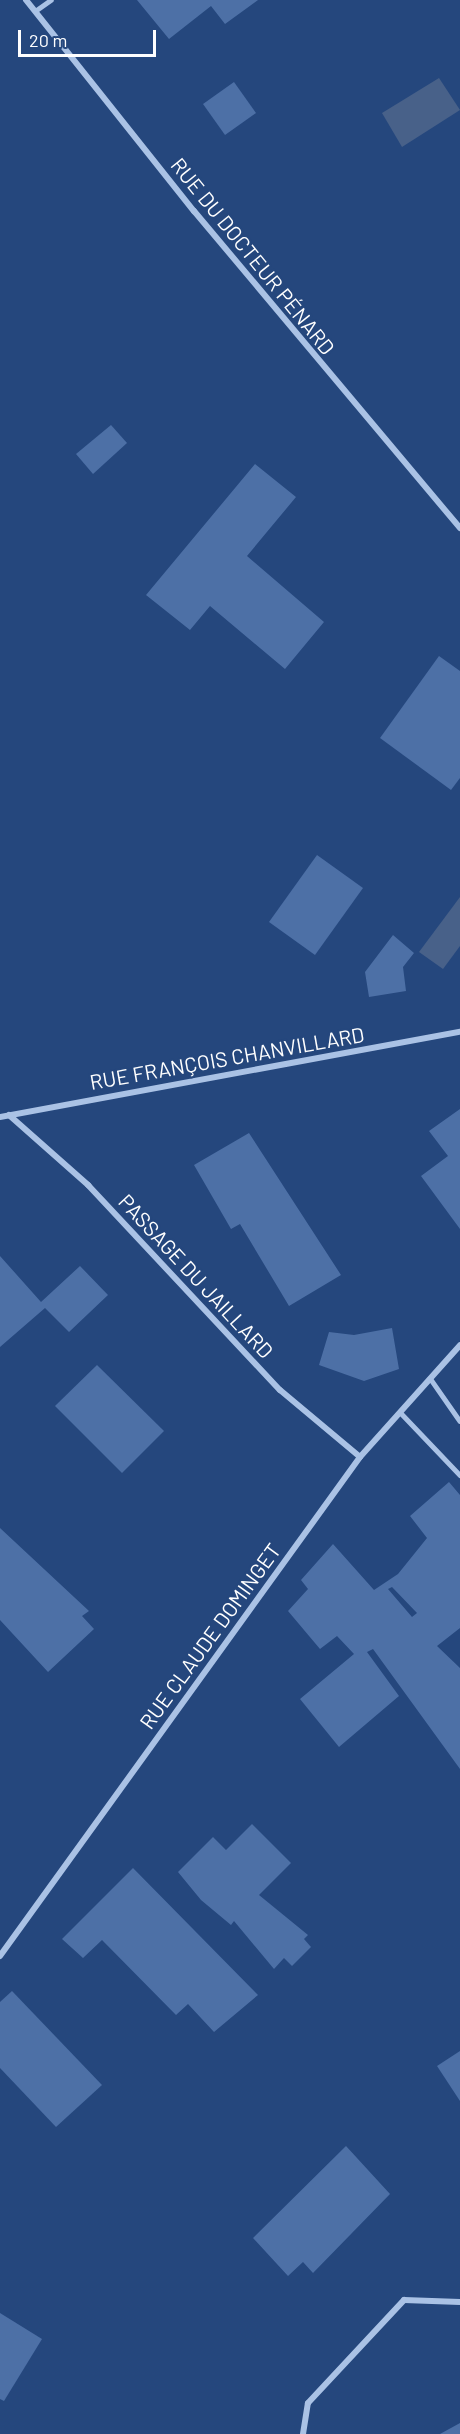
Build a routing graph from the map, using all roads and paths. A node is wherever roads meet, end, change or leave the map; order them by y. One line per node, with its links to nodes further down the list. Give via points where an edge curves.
1 (26, 0): 3 (street, RUE DU DOCTEUR PÉNARD)
2 (51, 0): 3 (lane)
3 (35, 11): 4 (street, RUE DU DOCTEUR PÉNARD, via 201,221)
4 (460, 528)
5 (460, 1032): 6 (street, RUE FRANÇOIS CHANVILLARD)
6 (9, 1114): 7 (street, RUE FRANÇOIS CHANVILLARD); 12 (street, PASSAGE DU JAILLARD, via 88,1185 280,1390)
7 (0, 1118)
8 (460, 1345): 9 (street, RUE CLAUDE DOMINGET)
9 (430, 1378): 10 (street, RUE CLAUDE DOMINGET); 11 (lane)
10 (400, 1412): 12 (street, RUE CLAUDE DOMINGET); 13 (lane)
11 (460, 1421)
12 (360, 1457): 14 (street, RUE CLAUDE DOMINGET)
13 (460, 1475)
14 (0, 1956)
15 (460, 2302): 16 (street, via 404,2300 308,2403)
16 (303, 2434)

